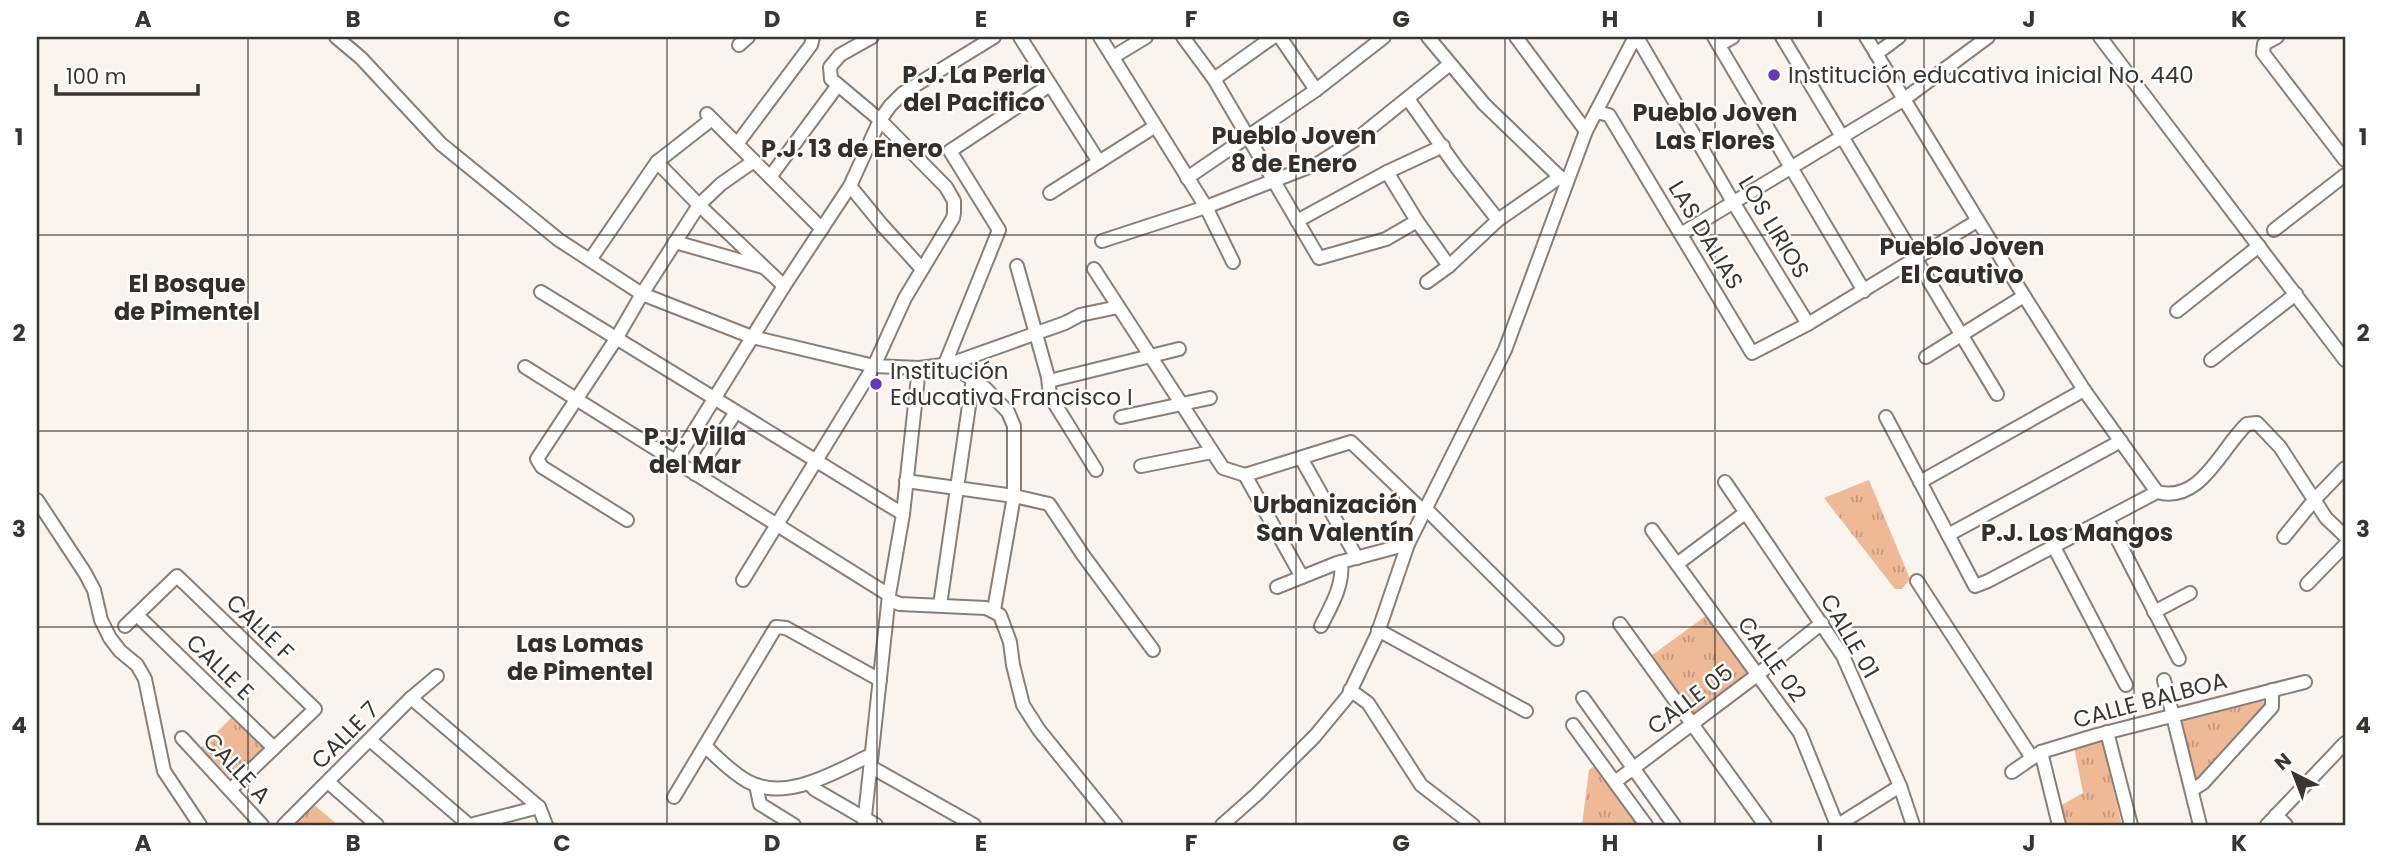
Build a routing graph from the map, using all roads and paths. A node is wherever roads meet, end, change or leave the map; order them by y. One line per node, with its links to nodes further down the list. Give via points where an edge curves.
1 (336, 37): 67 (street, via 441,144)
2 (813, 37): 38 (street)
3 (872, 37): 27 (street, via 832,63 830,75)
4 (994, 37): 33 (street, via 903,93)
5 (1020, 37): 28 (street)
6 (1100, 37): 24 (street)
7 (1146, 37): 24 (street)
8 (1183, 37): 26 (street)
9 (1273, 37): 26 (street)
10 (1280, 37): 29 (street)
11 (1384, 37): 29 (street)
12 (1428, 37): 25 (street)
13 (1516, 37): 35 (street)
14 (1636, 37): 32 (street); 53 (street, LOS LIRIOS)
15 (1732, 37): 22 (street)
16 (1782, 37): 36 (street)
17 (1866, 37): 23 (street)
18 (1899, 37): 23 (street)
19 (1988, 37): 31 (street)
20 (2100, 37): 65 (street)
21 (2277, 37): 40 (street, via 2264,44 2263,53)
22 (1717, 41): 44 (street)
23 (1876, 54): 31 (street)
24 (1113, 57): 34 (street)
25 (1450, 64): 30 (street); 49 (street, via 1484,104)
26 (1214, 79): 37 (street)
27 (838, 85): 33 (street); 47 (street)
28 (1050, 85): 43 (street); 93 (street, via 950,151 999,230)
29 (1316, 90): 37 (street)
30 (1408, 99): 39 (street); 50 (street, via 1319,163)
31 (1903, 100): 36 (street); 59 (street)
32 (1595, 112): 35 (street); 62 (street, LAS DALIAS, via 1609,114)
33 (880, 120): 51 (street); 72 (street, via 946,187 954,201 953,219)
34 (1154, 127): 43 (street); 48 (street)
35 (1586, 131): 49 (street)
36 (1842, 135): 44 (street); 66 (street)
37 (1248, 136): 48 (street); 50 (street)
38 (737, 144): 41 (street); 42 (street, via 709,117)
39 (1443, 146): 45 (street); 56 (street)
40 (2345, 160)
41 (754, 161): 47 (street); 54 (street)
42 (657, 162): 54 (street); 67 (street)
43 (1099, 162): 52 (street)
44 (1791, 167): 53 (street); 76 (street)
45 (1387, 172): 57 (street); 58 (street)
46 (2345, 175): 61 (street)
47 (770, 177): 60 (street)
48 (1187, 178): 55 (street)
49 (1563, 180): 56 (street); 126 (street, via 1505,350)
50 (1274, 181): 55 (street); 57 (street)
51 (850, 186): 60 (street); 72 (street)
52 (1050, 193)
53 (1733, 202): 62 (street); 83 (street, LOS LIRIOS)
54 (699, 205): 64 (street); 70 (street)
55 (1206, 207): 63 (street); 68 (street)
56 (1497, 220): 69 (street)
57 (1297, 221): 58 (street, via 1319,258 1386,239)
58 (1417, 221): 69 (street)
59 (1977, 221): 66 (street); 80 (street)
60 (822, 229): 75 (street)
61 (2274, 229)
62 (1681, 234): 83 (street, LAS DALIAS, via 1752,353)
63 (1102, 241)
64 (676, 242): 70 (street); 78 (street)
65 (2259, 246): 79 (street); 82 (street)
66 (1917, 258): 76 (street); 85 (street)
67 (590, 260): 78 (street)
68 (1233, 262)
69 (1449, 265): 74 (street)
70 (764, 267): 75 (street)
71 (1017, 267): 84 (street)
72 (922, 269): 94 (street)
73 (1094, 269): 81 (street)
74 (1427, 282)
75 (784, 286): 86 (street)
76 (1864, 291): 83 (street)
77 (541, 292): 87 (street)
78 (642, 294): 86 (street); 87 (street)
79 (2296, 294): 91 (street); 92 (street)
80 (2024, 296): 85 (street); 99 (street)
81 (1118, 307): 84 (street, via 1080,315); 89 (street)
82 (2177, 311)
83 (1808, 324)
84 (1036, 333): 93 (street); 98 (street)
85 (1960, 336): 90 (street); 100 (street)
86 (752, 337): 94 (street); 102 (street)
87 (617, 339): 102 (street); 103 (street)
88 (1179, 349): 89 (street)
89 (1150, 356): 98 (street); 104 (street)
90 (1926, 357)
91 (2345, 358)
92 (2211, 360)
93 (947, 364): 96 (street); 97 (street)
94 (874, 366): 96 (street); 112 (street)
95 (525, 367): 103 (street)
96 (919, 368): 118 (street)
97 (973, 378): 121 (street); 123 (street, via 1009,412 1014,426)
98 (1049, 381): 115 (street, via 1050,396)
99 (2084, 390): 108 (street); 120 (street)
100 (1997, 394)
101 (1210, 398): 104 (street)
102 (715, 399): 105 (street); 111 (street)
103 (576, 400): 111 (street); 130 (street, via 538,463)
104 (1181, 404): 106 (street); 109 (street)
105 (736, 412): 112 (street); 116 (street)
106 (1121, 416)
107 (1886, 417): 120 (street)
108 (2121, 441): 122 (street); 133 (street)
109 (1212, 452): 113 (street); 117 (street, via 1223,468)
110 (1301, 458): 117 (street); 126 (street, via 1351,442); 139 (street)
111 (675, 461): 116 (street)
112 (816, 461): 128 (street); 131 (street)
113 (1141, 466)
114 (2345, 468): 124 (street)
115 (1096, 471)
116 (695, 474): 131 (street)
117 (1245, 475): 142 (street)
118 (906, 481): 121 (street); 128 (street)
119 (1725, 482): 127 (street, CALLE 01)
120 (1920, 482): 133 (street)
121 (958, 488): 123 (street); 149 (street)
122 (2157, 492): 124 (street, via 2178,495 2193,485 2216,466 2238,432 2257,423 2280,447); 129 (street)
123 (1014, 496): 150 (street); 159 (street, via 1051,505)
124 (2315, 499): 134 (street); 135 (street)
125 (37, 500): 196 (street, via 86,573 110,638 142,671 164,771)
126 (1425, 508): 136 (street); 158 (street)
127 (1745, 513): 141 (street); 153 (street, CALLE 01)
128 (903, 514): 148 (street)
129 (2106, 519): 138 (street); 151 (street)
130 (627, 520)
131 (777, 525): 143 (street); 148 (street)
132 (1652, 530): 141 (street, CALLE 02)
133 (1948, 535): 138 (street, via 1975,586)
134 (2345, 536)
135 (2284, 537)
136 (1408, 544): 139 (street); 157 (street)
137 (2345, 545): 145 (street)
138 (2054, 547): 166 (street)
139 (1357, 558): 140 (street)
140 (1341, 562): 142 (street); 156 (street, via 1335,598)
141 (1677, 564): 161 (street, CALLE 02)
142 (1302, 577): 146 (street)
143 (743, 580)
144 (1917, 581): 181 (street)
145 (2307, 584)
146 (1277, 587)
147 (2190, 593): 151 (street)
148 (889, 598): 149 (street, via 900,604); 163 (street)
149 (940, 605): 150 (street)
150 (994, 610): 204 (street, via 1005,625 1023,705)
151 (2154, 612): 160 (street)
152 (136, 615): 155 (street); 180 (street, CALLE E); 180 (street, CALLE F, via 177,576 314,709)
153 (1822, 623): 161 (street, CALLE 05); 189 (street, CALLE 01, via 1843,656)
154 (1620, 624): 173 (street)
155 (125, 626)
156 (1321, 626)
157 (1378, 630): 167 (street); 171 (street)
158 (1557, 639)
159 (1153, 650)
160 (2179, 659)
161 (1757, 675): 173 (street, CALLE 05); 210 (street, CALLE 02, via 1800,733)
162 (437, 676): 169 (street, CALLE 7)
163 (880, 680): 179 (street, via 786,628 776,627); 182 (street)
164 (2164, 680): 172 (street)
165 (2305, 682): 168 (street, CALLE BALBOA)
166 (2126, 685)
167 (1350, 690): 205 (street, via 1315,736); 206 (street, via 1368,703 1421,785)
168 (2272, 690): 172 (street, CALLE BALBOA); 191 (street, via 2272,707)
169 (411, 698): 177 (street, CALLE 7); 193 (street)
170 (1583, 698): 183 (street)
171 (1526, 711)
172 (2173, 715): 175 (street, CALLE BALBOA); 191 (street)
173 (1693, 724): 183 (street, CALLE 05); 209 (street)
174 (1573, 725): 186 (street)
175 (2107, 732): 181 (street, CALLE BALBOA); 213 (street)
176 (182, 738): 190 (street, CALLE A)
177 (369, 740): 185 (street, CALLE 7); 200 (street)
178 (2345, 743): 194 (street)
179 (705, 746): 188 (street); 192 (street)
180 (274, 748): 190 (street)
181 (2037, 755): 184 (street, CALLE BALBOA); 212 (street)
182 (871, 761): 187 (street); 195 (street); 203 (street)
183 (1634, 769): 186 (street, CALLE 05); 208 (street)
184 (2012, 772)
185 (328, 782): 198 (street, CALLE 7); 199 (street)
186 (1615, 782): 207 (street)
187 (809, 783): 188 (street); 195 (street)
188 (756, 785): 202 (street, via 760,804)
189 (1900, 786): 210 (street); 211 (street, CALLE 01)
190 (230, 790): 197 (street, CALLE A)
191 (2192, 790): 214 (street)
192 (674, 797)
193 (539, 807): 200 (street); 201 (street)
194 (2271, 820): 215 (street)
195 (868, 823)
196 (200, 825)
197 (262, 825)
198 (284, 825)
199 (377, 825)
200 (469, 825)
201 (546, 825)
202 (794, 825)
203 (974, 825)
204 (1116, 825)
205 (1222, 825)
206 (1473, 825)
207 (1646, 825)
208 (1674, 825)
209 (1765, 825)
210 (1837, 825)
211 (1913, 825)
212 (2059, 825)
213 (2131, 825)
214 (2200, 825)
215 (2286, 825)

